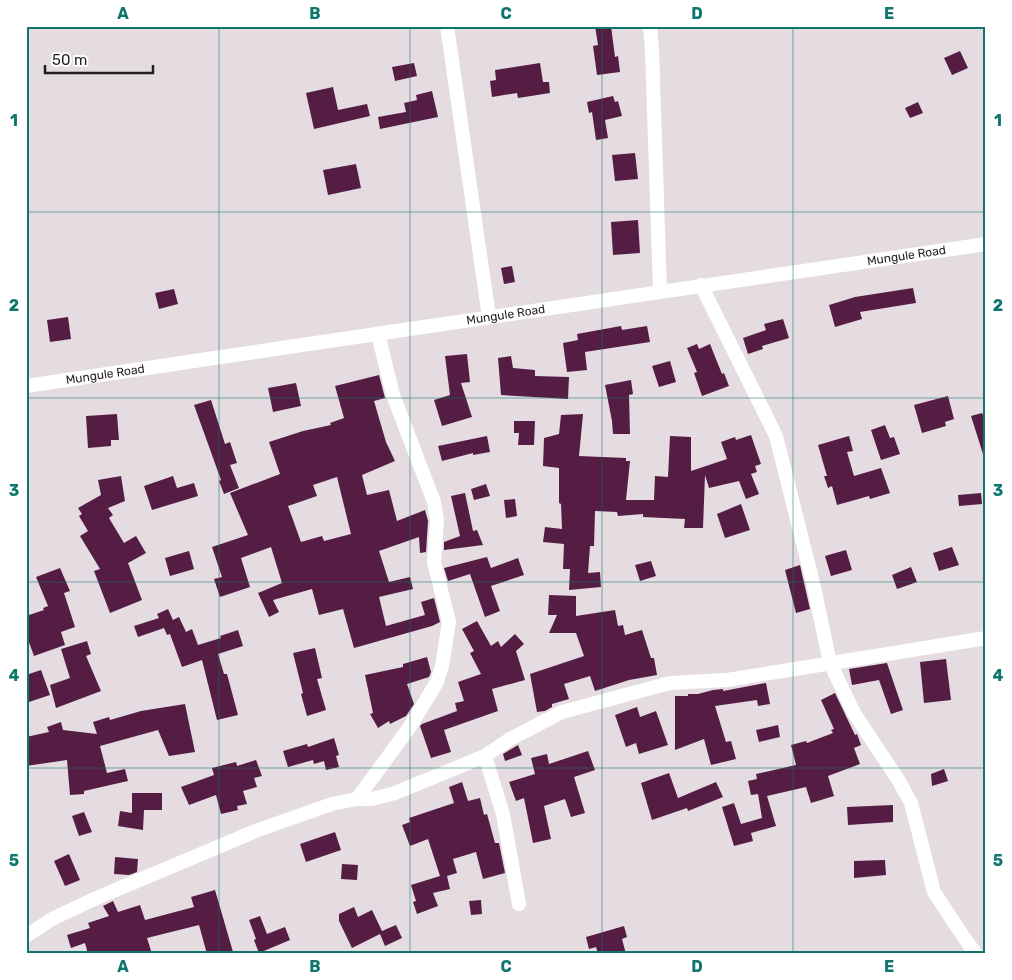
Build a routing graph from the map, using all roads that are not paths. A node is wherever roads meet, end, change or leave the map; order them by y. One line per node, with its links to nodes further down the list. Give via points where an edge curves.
1 (447, 26): 6 (street)
2 (650, 26): 5 (street)
3 (986, 244): 4 (street, Mungule Road)
4 (701, 285): 5 (street, Mungule Road); 10 (street, via 776,436)
5 (660, 291): 6 (street, Mungule Road)
6 (489, 317): 7 (street, Mungule Road)
7 (378, 334): 8 (street, Mungule Road); 12 (street, via 393,395 434,502 437,521 434,562 449,622 437,682 409,728)
8 (26, 386)
9 (986, 638): 10 (street)
10 (830, 663): 11 (street, via 727,680 670,683 597,701 562,712); 15 (street, via 854,713 911,803 934,892)
11 (485, 756): 12 (street, via 395,793); 13 (street, via 503,814)
12 (357, 799): 14 (street, via 332,804 258,830 92,900)
13 (519, 904)
14 (26, 936)
15 (976, 954)

